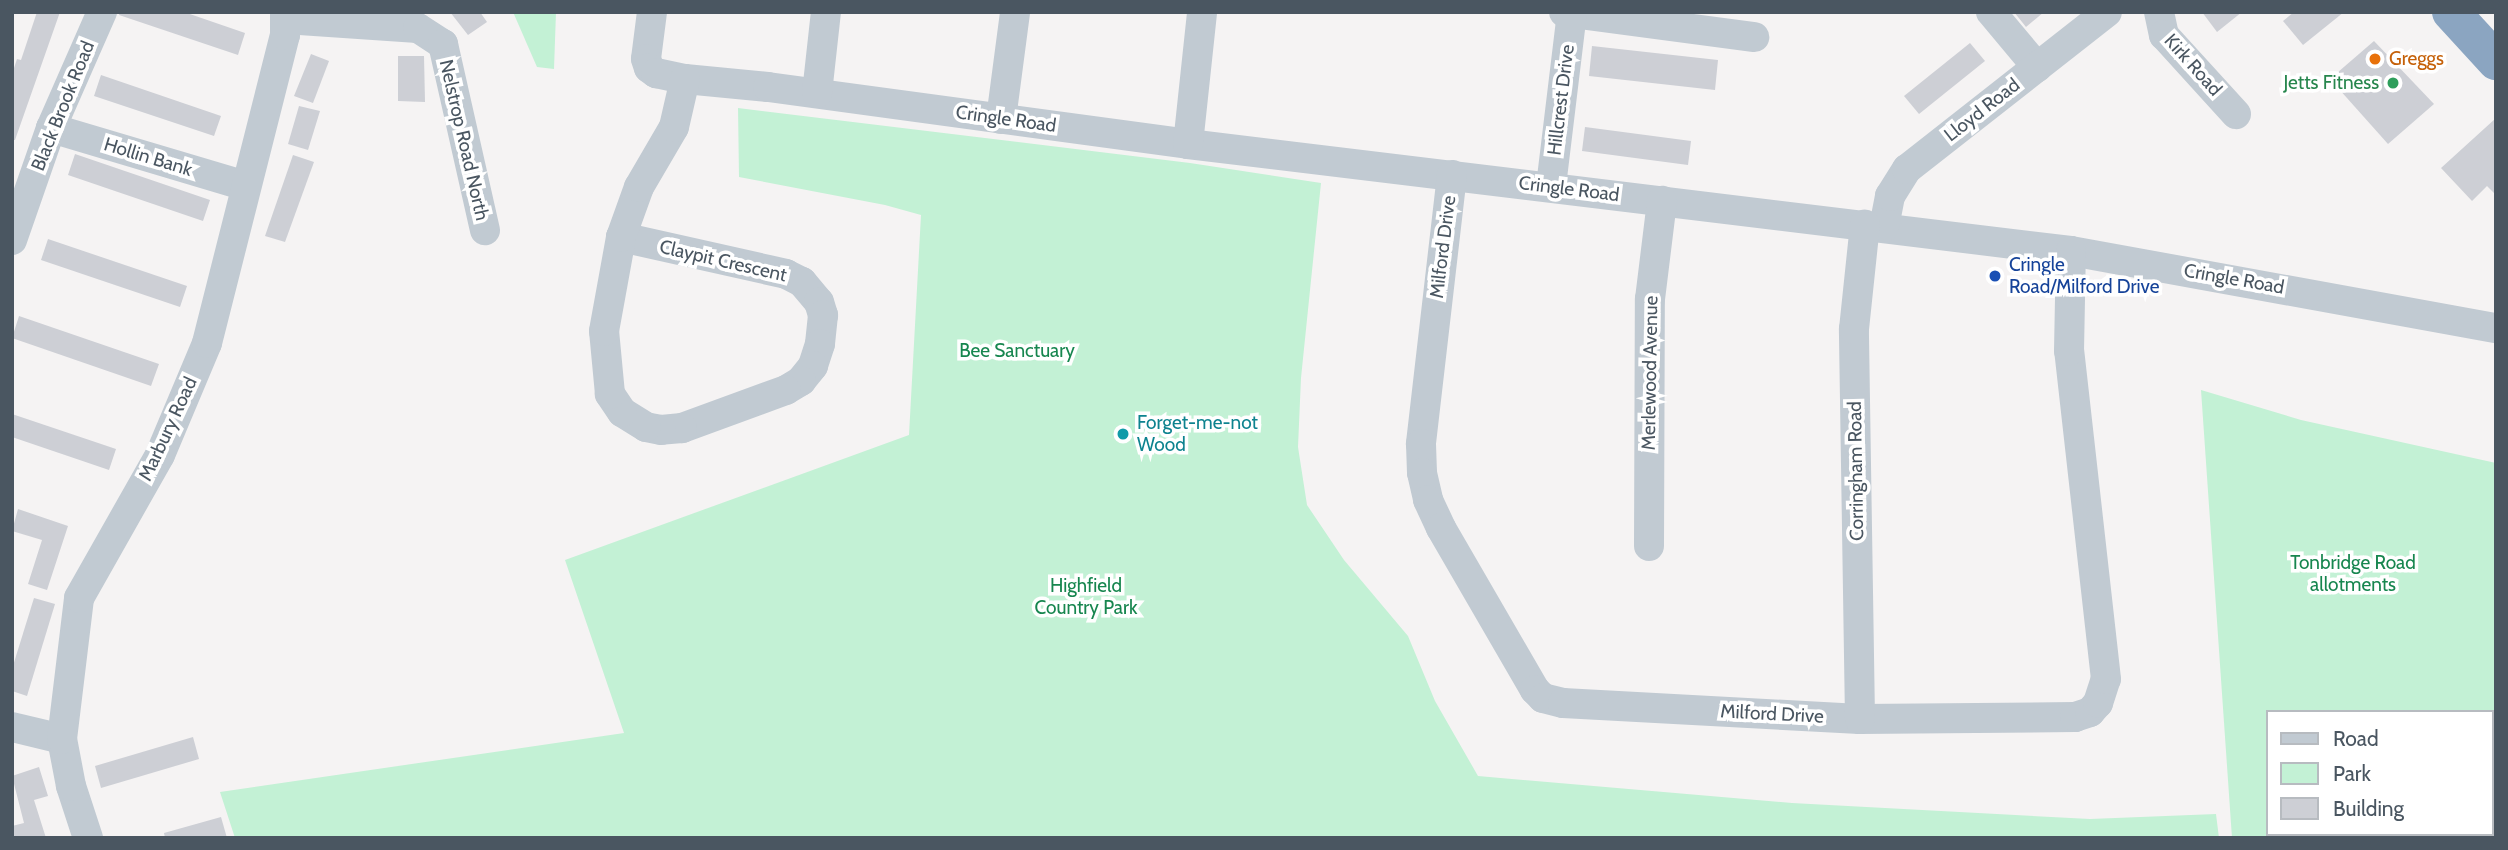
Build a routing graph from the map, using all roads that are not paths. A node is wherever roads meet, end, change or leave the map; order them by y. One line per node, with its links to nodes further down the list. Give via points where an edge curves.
1 (102, 12): 20 (street, Black Brook Road)
2 (652, 12): 16 (street, Cringle Road, via 646,59 656,73)
3 (826, 12): 17 (street)
4 (1015, 12): 19 (street)
5 (1202, 12): 21 (street)
6 (1564, 12): 11 (street)
7 (1991, 12): 15 (street)
8 (2107, 12): 15 (street, Lloyd Road)
9 (2159, 12): 18 (street, Kirk Road, via 2164,35)
10 (2451, 12): 14 (highway)
11 (1572, 13): 13 (street); 24 (street, Hillcrest Drive)
12 (285, 16): 23 (street, Marbury Road, via 285,35); 27 (street, Nelstrop Road North, via 418,28 443,44)
13 (1754, 37)
14 (2496, 61)
15 (2037, 67): 26 (street, Lloyd Road, via 1907,169)
16 (685, 79): 17 (street, Cringle Road); 28 (street, Claypit Crescent, via 674,127 639,187)
17 (817, 93): 19 (street, Cringle Road)
18 (2236, 114)
19 (1001, 119): 21 (street, Cringle Road)
20 (51, 128): 23 (street, Hollin Bank); 29 (street, Black Brook Road)
21 (1188, 144): 22 (street, Cringle Road)
22 (1452, 175): 24 (street, Cringle Road); 33 (street, Milford Drive, via 1421,444 1422,473 1440,528 1535,690 1543,698 1583,705)
23 (245, 186): 35 (street, Marbury Road, via 207,343 160,455 79,598)
24 (1551, 186): 25 (street, Cringle Road)
25 (1662, 201): 26 (street, Cringle Road); 32 (street, Merlewood Avenue, via 1650,299)
26 (1875, 226): 30 (street, Cringle Road); 33 (street, Corringham Road, via 1854,329)
27 (485, 230)
28 (621, 237): 28 (street, Claypit Crescent, via 604,331 610,394 622,412 646,427 682,428 786,390 813,366 823,315 819,302 802,282 786,274)
29 (12, 240)
30 (2071, 251): 31 (street, Cringle Road); 33 (street, Milford Drive, via 2069,351 2104,691 2090,712 2076,717)
31 (2496, 328)
32 (1649, 546)
33 (1860, 719)
34 (12, 727): 35 (street)
35 (62, 738): 36 (street, Marbury Road)
36 (88, 838)

